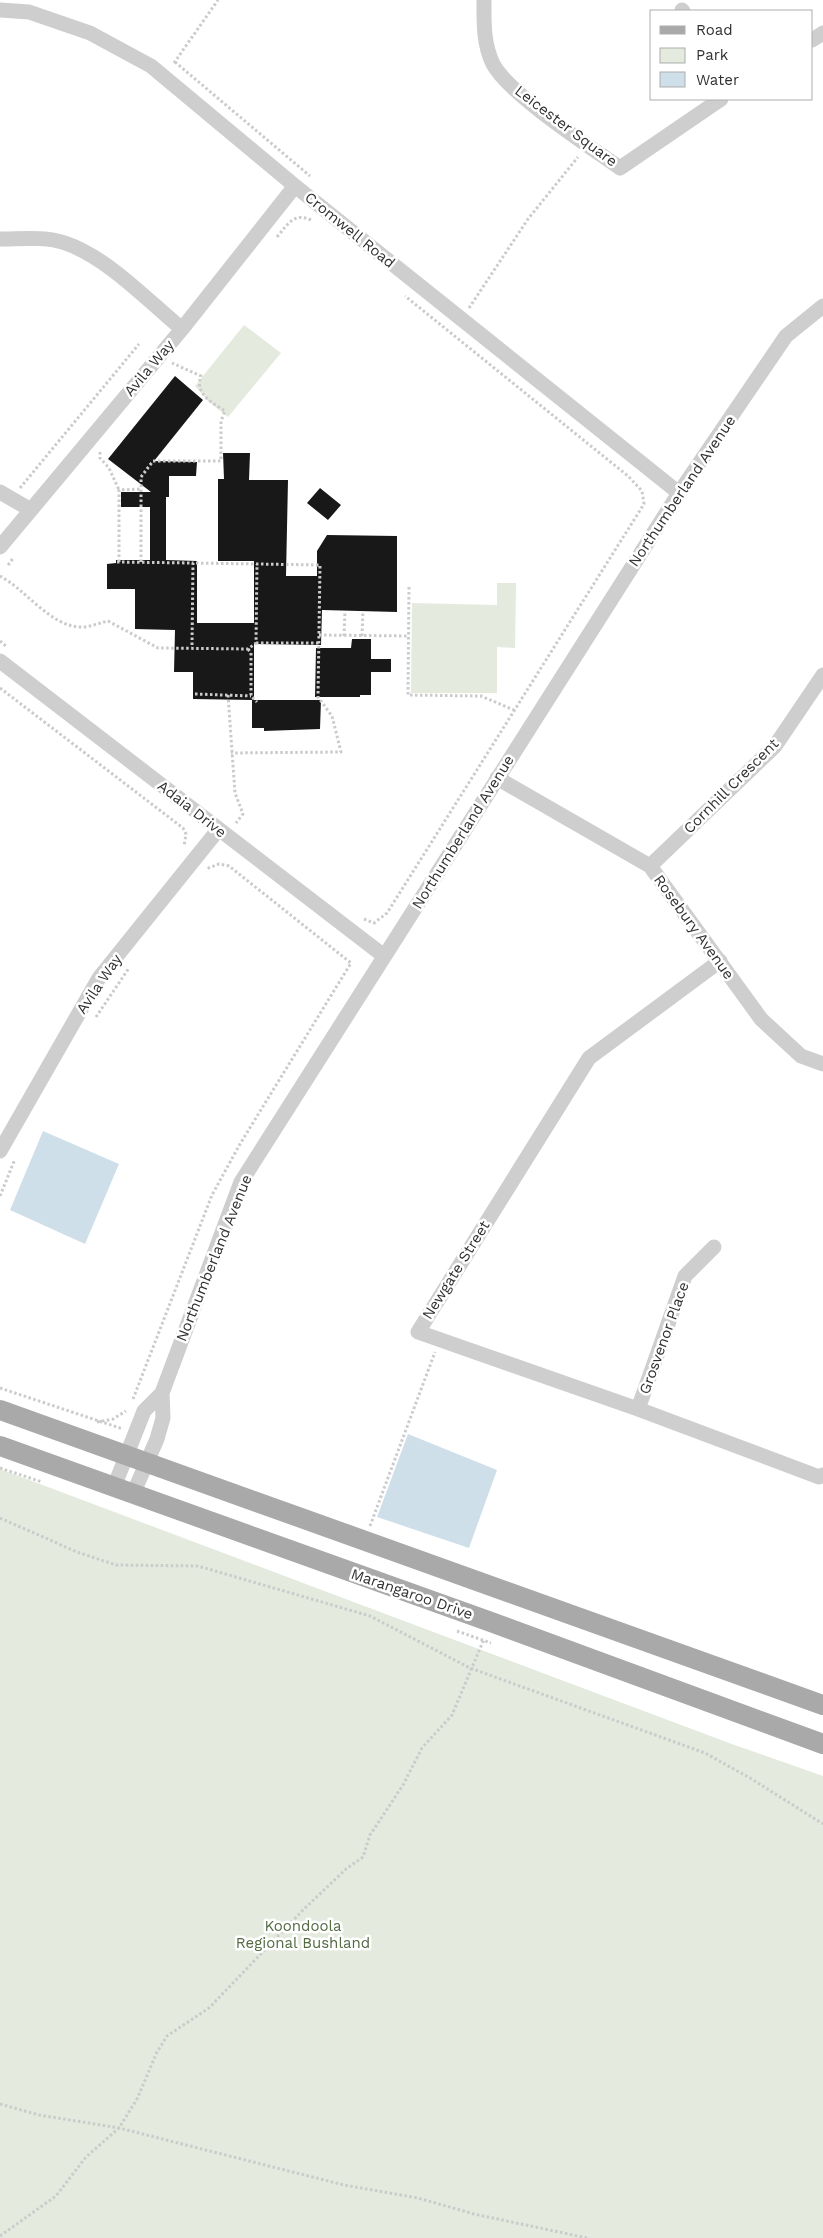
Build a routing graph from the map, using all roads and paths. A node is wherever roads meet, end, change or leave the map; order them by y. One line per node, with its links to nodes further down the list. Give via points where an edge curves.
1 (218, 0): 7 (path, via 175,62)
2 (484, 0): 6 (street, Leicester Square, via 484,39 494,65 515,90)
3 (31, 6): 4 (street, Cromwell Road); 8 (street, Cromwell Road, via 151,66)
4 (0, 10)
5 (720, 100): 6 (street, Leicester Square, via 620,168)
6 (588, 145): 14 (path, via 528,218)
7 (312, 178)
8 (296, 186): 14 (street, Cromwell Road); 15 (street, Avila Way)
9 (319, 224): 10 (path, via 305,217 293,218)
10 (276, 238)
11 (0, 239): 15 (street, via 41,239 65,243 97,258)
12 (404, 294): 52 (path, via 628,476 644,498 642,509)
13 (823, 306): 25 (street, Northumberland Avenue, via 786,336)
14 (462, 319): 25 (street, Cromwell Road)
15 (182, 329): 26 (street, Avila Way)
16 (139, 344): 21 (path)
17 (178, 355): 18 (path)
18 (172, 363): 19 (path); 22 (path, via 201,376 202,395 225,411 222,460 153,461 141,477)
19 (167, 368)
20 (102, 449): 23 (path, via 98,454)
21 (19, 488)
22 (141, 489): 23 (path); 28 (path)
23 (120, 490): 28 (path, via 118,562)
24 (0, 492): 26 (street)
25 (679, 493): 54 (street, Northumberland Avenue)
26 (31, 510): 27 (street, Avila Way)
27 (0, 547)
28 (141, 562): 29 (path)
29 (193, 563): 30 (path); 41 (path)
30 (257, 564): 35 (path, via 320,565); 40 (path)
31 (0, 576): 43 (path, via 57,620 72,626 108,621 158,648)
32 (409, 586): 38 (path)
33 (344, 611): 36 (path)
34 (363, 611): 37 (path)
35 (319, 635): 36 (path); 42 (path)
36 (344, 636): 37 (path)
37 (362, 636): 38 (path)
38 (408, 636): 52 (path, via 408,695 481,696)
39 (0, 641): 44 (path)
40 (256, 643): 42 (path); 43 (path)
41 (192, 644)
42 (319, 644): 53 (path, via 318,697 332,716 341,752)
43 (248, 649): 50 (path, via 251,654)
44 (10, 650)
45 (0, 661): 55 (street, Adaia Drive)
46 (823, 675): 59 (street, Cornhill Crescent, via 774,746)
47 (0, 688): 58 (path, via 184,828)
48 (195, 694): 49 (path)
49 (228, 695): 50 (path); 53 (path)
50 (251, 696): 51 (path)
51 (256, 702)
52 (514, 710): 61 (path, via 387,913 374,923)
53 (231, 753): 56 (path, via 235,794 243,814)
54 (497, 778): 59 (street, Rosebury Avenue); 62 (street, Northumberland Avenue)
55 (223, 824): 56 (path); 62 (street, Adaia Drive); 67 (street, Avila Way, via 99,978)
56 (235, 824): 57 (path)
57 (241, 828)
58 (183, 851)
59 (650, 866): 63 (street, Rosebury Avenue)
60 (205, 870): 76 (path, via 219,864 229,866 351,963 212,1195 186,1256 137,1392 125,1413)
61 (357, 916)
62 (384, 956): 73 (street, Northumberland Avenue, via 241,1182)
63 (720, 961): 66 (street, Rosebury Avenue, via 761,1019 801,1056); 71 (street, Newgate Street, via 589,1058 418,1332)
64 (134, 962): 65 (path)
65 (96, 1018)
66 (823, 1064)
67 (0, 1148)
68 (17, 1154): 69 (path)
69 (0, 1196)
70 (714, 1247): 74 (street, Grosvenor Place, via 685,1276)
71 (440, 1340): 74 (street, Newgate Street); 85 (path)
72 (0, 1388): 76 (path)
73 (162, 1393): 77 (street, Northumberland Avenue, via 144,1411); 80 (street, Northumberland Avenue, via 163,1418)
74 (638, 1409): 81 (street, Newgate Street, via 820,1477)
75 (0, 1410): 79 (main road)
76 (97, 1422): 77 (path)
77 (136, 1433): 79 (street, Northumberland Avenue)
78 (0, 1446): 82 (main road, Marangaroo Drive)
79 (127, 1455): 80 (main road); 82 (street, Northumberland Avenue)
80 (146, 1462): 83 (street, Northumberland Avenue); 85 (main road)
81 (823, 1475)
82 (114, 1487): 83 (main road, Marangaroo Drive)
83 (133, 1494): 86 (main road, Marangaroo Drive)
84 (0, 1518): 87 (path, via 77,1552 116,1565 198,1566 370,1616)
85 (364, 1541): 88 (main road)
86 (492, 1622): 87 (path); 89 (main road, Marangaroo Drive)
87 (470, 1668): 90 (path, via 704,1753); 92 (path, via 452,1715 422,1748 404,1785 370,1835 363,1857 314,1900 209,2008 167,2036 156,2052 137,2099)
88 (823, 1705)
89 (823, 1744)
90 (823, 1824)
91 (0, 2104): 92 (path, via 39,2115)
92 (119, 2128): 93 (path, via 86,2156 56,2196); 94 (path, via 344,2185 418,2198 474,2214)
93 (0, 2236)
94 (587, 2238)

